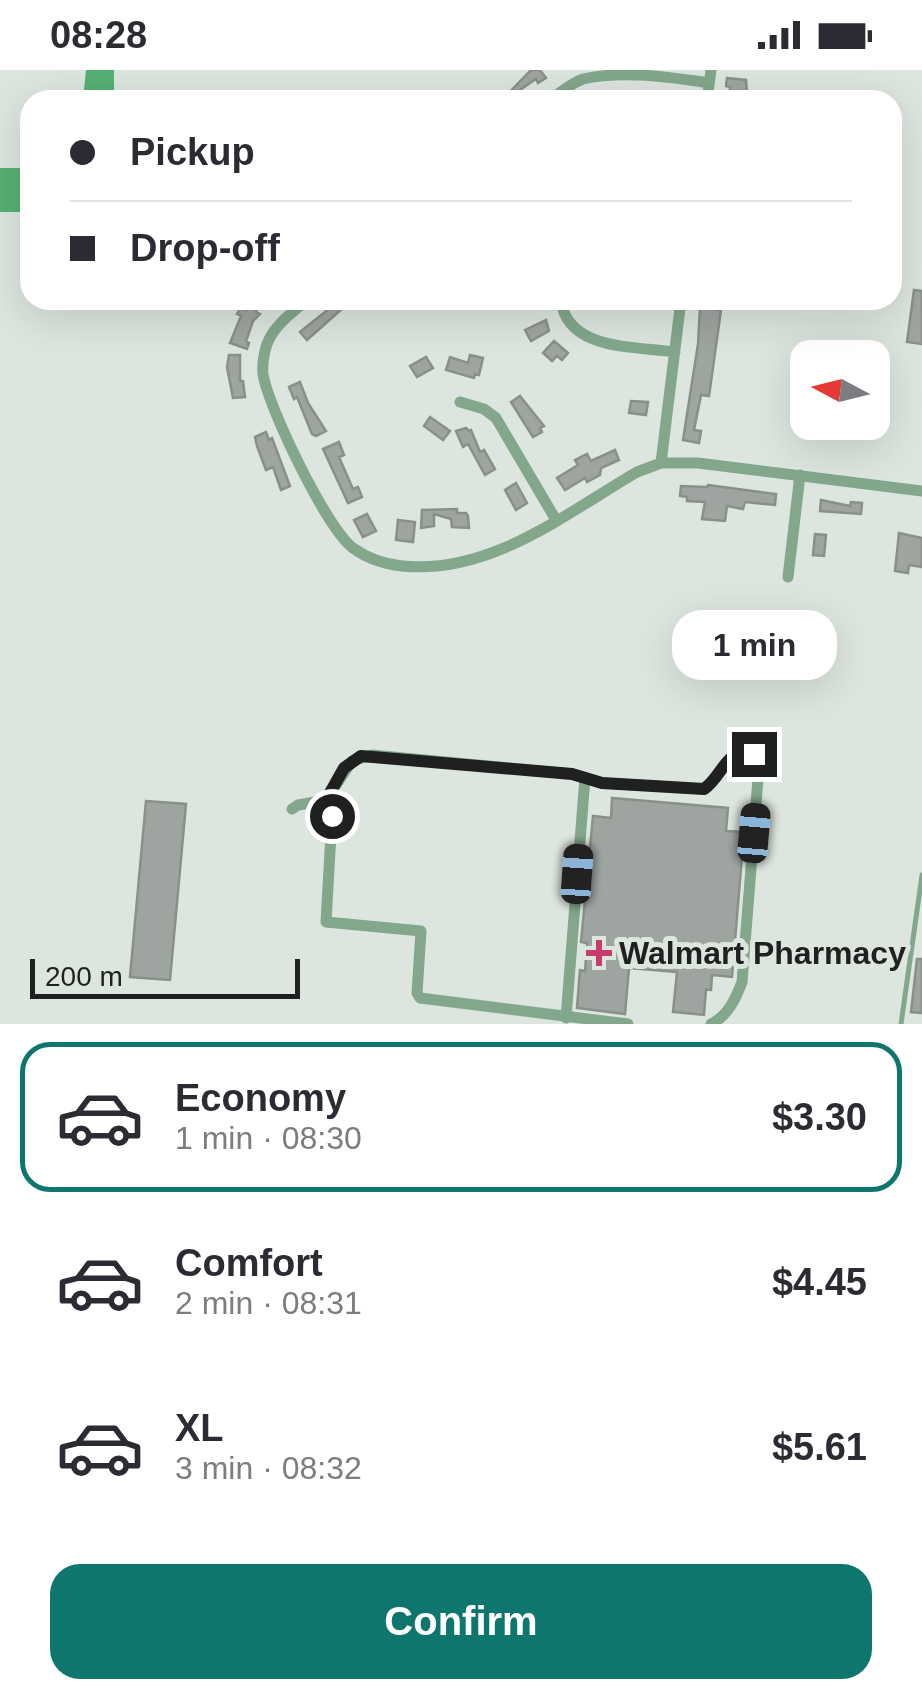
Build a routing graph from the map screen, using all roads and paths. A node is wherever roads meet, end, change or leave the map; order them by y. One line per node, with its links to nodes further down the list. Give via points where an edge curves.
1 (710, 77): 2 (street, via 606,72)
2 (565, 90)
3 (297, 310): 11 (street, via 275,329 262,372 331,524 351,547 378,562 439,566 492,555)
4 (563, 310): 6 (street, via 577,333 594,340)
5 (680, 310): 6 (street)
6 (674, 352): 8 (street)
7 (460, 402): 11 (street, via 496,418)
8 (661, 463): 9 (street); 11 (street)
9 (800, 475): 10 (street); 12 (street)
10 (922, 492)
11 (556, 520)
12 (788, 578)
13 (585, 778): 14 (street, via 372,755 352,760); 17 (street); 19 (street, via 704,789 734,755 754,754 759,766 742,982 736,999)
14 (326, 800): 15 (street); 17 (street, via 332,816 326,922 421,931 417,993 426,1002)
15 (292, 809)
16 (922, 875): 20 (lane)
17 (566, 1018): 18 (street)
18 (628, 1024)
19 (711, 1024)
20 (901, 1024)

